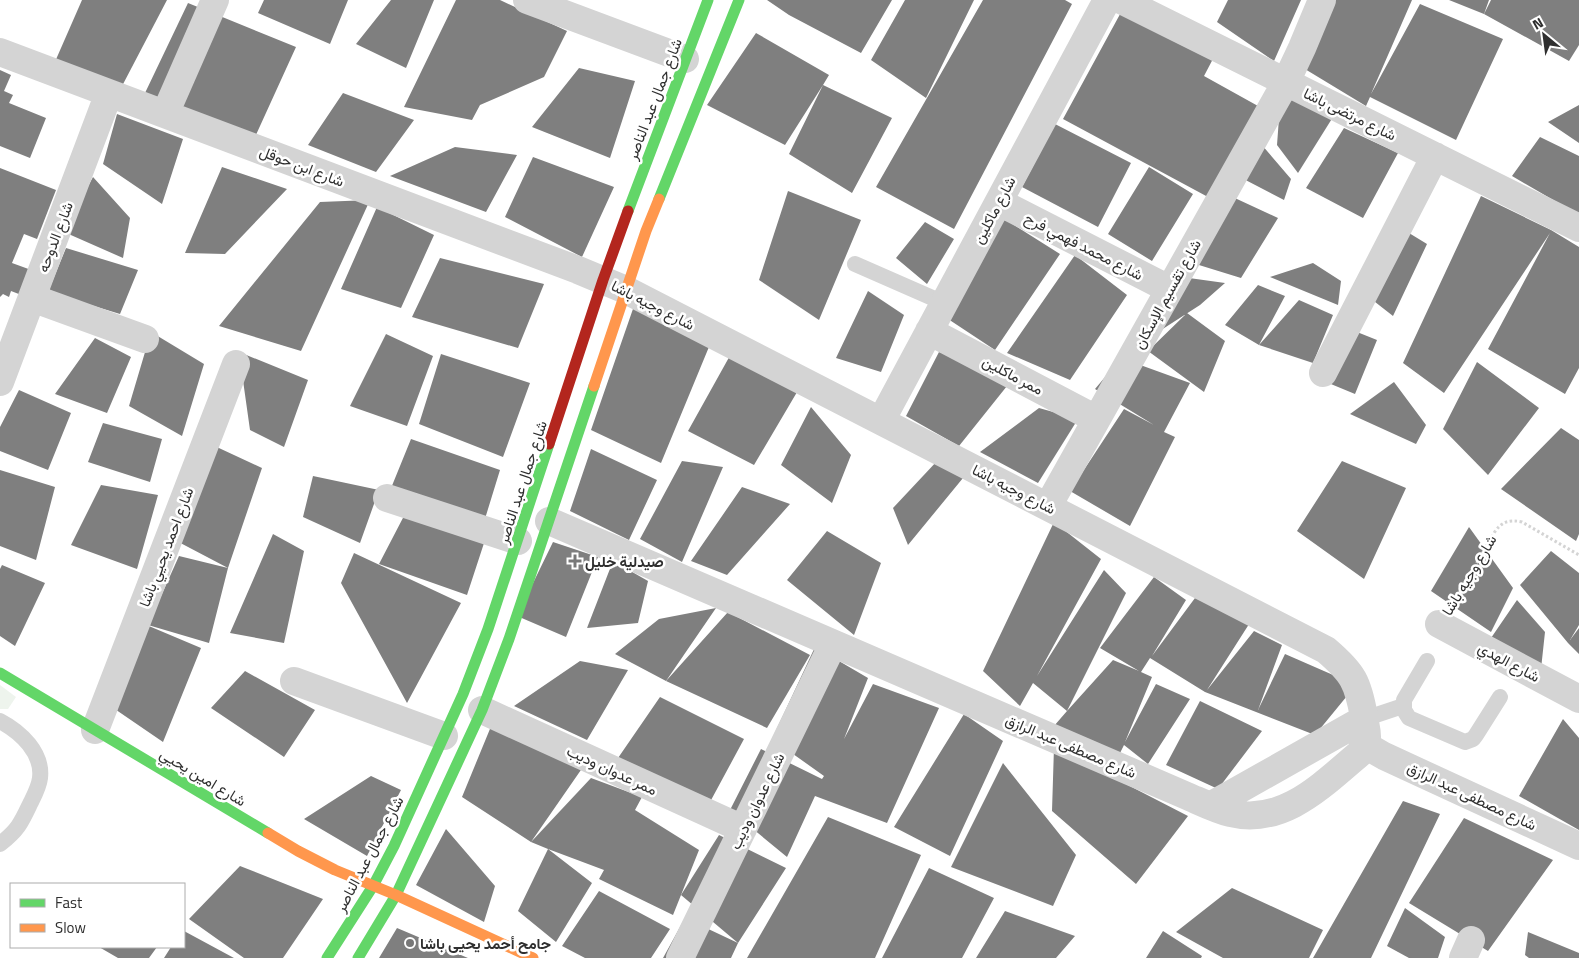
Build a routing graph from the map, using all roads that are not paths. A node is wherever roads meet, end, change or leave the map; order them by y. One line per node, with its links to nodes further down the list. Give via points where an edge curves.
1 (215, 0): 13 (street)
2 (527, 0): 10 (street)
3 (708, 0): 10 (main road, شارع جمال عبد الناصر)
4 (739, 0): 18 (main road, شارع جمال عبد الناصر, via 646,231)
5 (1107, 0): 15 (street, شارع ماكلين)
6 (1121, 0): 8 (street, شارع مرتضى باشا)
7 (1322, 0): 11 (street, شارع تقسيم الإسكان)
8 (1149, 6): 11 (street, شارع مرتضى باشا)
9 (0, 52): 12 (street, شارع ابن حوقل)
10 (685, 59): 18 (main road, شارع جمال عبد الناصر, via 645,164)
11 (1286, 82): 14 (street, شارع مرتضى باشا); 19 (street, شارع تقسيم الإسكان)
12 (109, 93): 13 (street, شارع ابن حوقل); 20 (street, شارع الدوحه)
13 (165, 114): 18 (street, شارع ابن حوقل)
14 (1435, 156): 16 (street, شارع مرتضى باشا); 26 (street)
15 (999, 202): 19 (street, شارع محمد فهمي فرح); 21 (street, شارع ماكلين)
16 (1579, 228)
17 (855, 264): 21 (lane)
18 (614, 285): 29 (street, شارع وجيه باشا); 32 (main road, شارع جمال عبد الناصر); 33 (main road, شارع جمال عبد الناصر)
19 (1170, 290): 28 (street, شارع تقسيم الإسكان)
20 (32, 298): 23 (street, شارع الدوحه); 24 (street)
21 (944, 303): 22 (street, شارع ماكلين)
22 (929, 331): 28 (street, ممر ماكلين); 29 (street, شارع ماكلين)
23 (9, 332): 27 (street, شارع الدوحه)
24 (145, 339)
25 (236, 364): 44 (street, شارع احمد يحيي باشا)
26 (1323, 373)
27 (0, 382)
28 (1096, 419): 31 (street, شارع تقسيم الإسكان)
29 (881, 421): 31 (street, شارع وجيه باشا)
30 (387, 498): 33 (street)
31 (1048, 506): 45 (street, شارع وجيه باشا, via 1326,650 1353,678 1360,695)
32 (549, 521): 35 (street, شارع مصطفى عبد الرازق); 42 (main road, شارع جمال عبد الناصر)
33 (518, 541): 46 (main road, شارع جمال عبد الناصر, via 463,694)
34 (1440, 624): 40 (street, شارع الهدي)
35 (833, 644): 47 (street, شارع مصطفى عبد الرازق); 48 (street, شارع عدوان وديب)
36 (1426, 661): 41 (lane)
37 (0, 673): 44 (main road, شارع امين يحيي)
38 (294, 681): 46 (street)
39 (1500, 697): 41 (lane, via 1473,739 1465,742 1410,718)
40 (1579, 699)
41 (1403, 706): 45 (lane)
42 (482, 710): 48 (street, ممر عدوان وديب); 52 (main road, شارع جمال عبد الناصر)
43 (1, 723): 49 (lane, via 34,749 40,778 20,826)
44 (95, 730): 51 (main road, شارع امين يحيي, via 260,830 335,870)
45 (1364, 732): 47 (street); 47 (street, شارع مصطفى عبد الرازق, via 1359,754 1307,797 1289,807 1270,814 1250,816); 50 (street, شارع مصطفى عبد الرازق, via 1384,756)
46 (444, 736): 51 (main road, شارع جمال عبد الناصر)
47 (1210, 806)
48 (743, 829): 56 (street, شارع عدوان وديب)
49 (0, 844)
50 (1579, 846)
51 (373, 886): 52 (main road, شارع امين يحيي); 53 (main road, شارع جمال عبد الناصر)
52 (396, 895): 54 (main road, شارع جمال عبد الناصر); 55 (main road, شارع امين يحيي)
53 (327, 958)
54 (358, 958)
55 (533, 958)
56 (680, 958)

